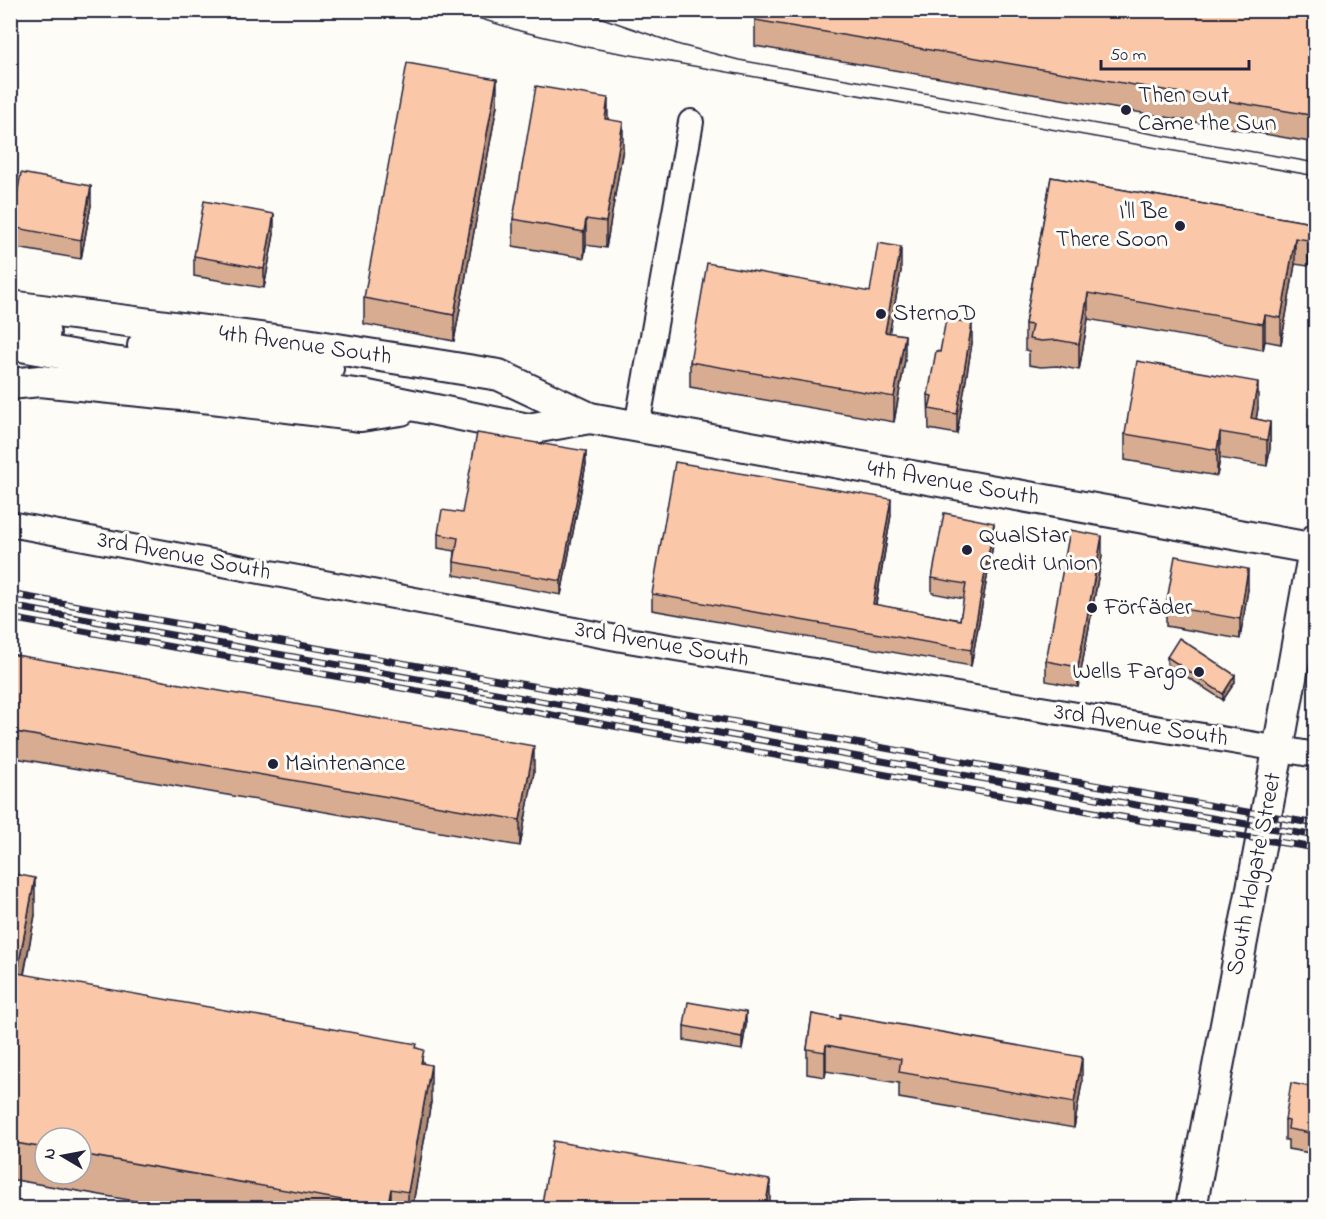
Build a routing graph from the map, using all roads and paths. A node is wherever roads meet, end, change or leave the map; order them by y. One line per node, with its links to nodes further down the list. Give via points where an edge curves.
1 (691, 122): 10 (street)
2 (10, 306): 9 (main road, 4th Avenue South, via 306,344 499,375)
3 (10, 314): 5 (highway)
4 (10, 329): 5 (main road)
5 (43, 333): 9 (main road, via 304,365 534,402)
6 (10, 344): 8 (main road, 4th Avenue South, via 105,362 363,395)
7 (10, 384): 8 (main road, via 57,382 361,416)
8 (422, 407): 9 (main road, 4th Avenue South, via 528,429)
9 (590, 418): 10 (main road, 4th Avenue South)
10 (637, 426): 12 (main road, 4th Avenue South)
11 (10, 524): 13 (street, 3rd Avenue South, via 622,639)
12 (1315, 546): 13 (main road, South Holgate Street)
13 (1279, 749): 14 (street, 3rd Avenue South); 15 (main road, South Holgate Street)
14 (1316, 755)
15 (1191, 1209)

